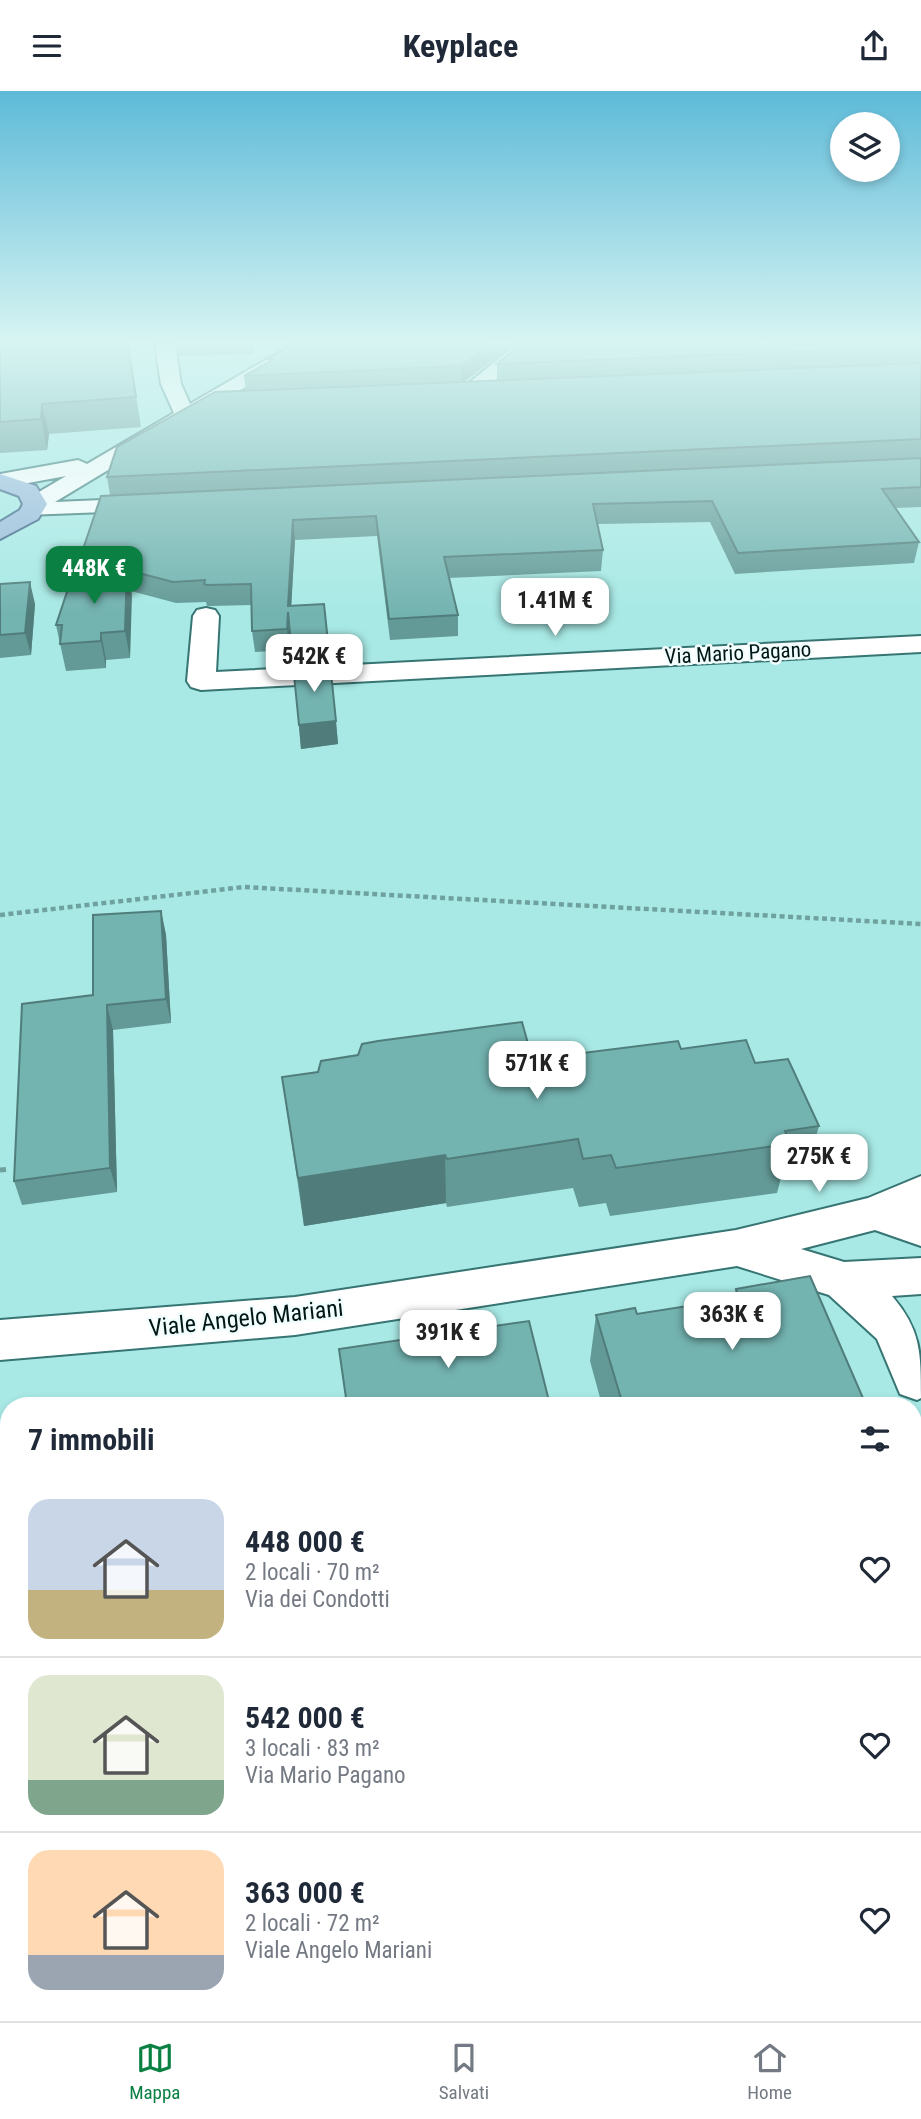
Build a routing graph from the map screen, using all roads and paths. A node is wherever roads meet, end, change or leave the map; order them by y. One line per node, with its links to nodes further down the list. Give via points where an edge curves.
1 (153, 434): 2 (street)
2 (120, 454): 3 (street, via 69,470); 5 (street)
3 (0, 481): 5 (main road, via 28,491)
4 (177, 504): 5 (street)
5 (34, 507): 6 (main road)
6 (0, 532)
7 (206, 616): 8 (street, Via Mario Pagano, via 201,681)
8 (921, 644)
9 (0, 915): 10 (path, via 244,887)
10 (921, 924)
11 (10, 1169): 12 (path)
12 (0, 1170)
13 (921, 1193): 14 (street, Viale Angelo Mariani)
14 (876, 1213): 15 (street); 16 (street, Viale Angelo Mariani)
15 (921, 1229)
16 (736, 1248): 18 (street, Viale Angelo Mariani); 19 (street, Viale Angelo Mariani, via 295,1316)
17 (921, 1276): 18 (street, Viale Angelo Mariani)
18 (844, 1281): 20 (street, Viale Angelo Mariani, via 895,1327)
19 (1, 1341)
20 (917, 1384)

